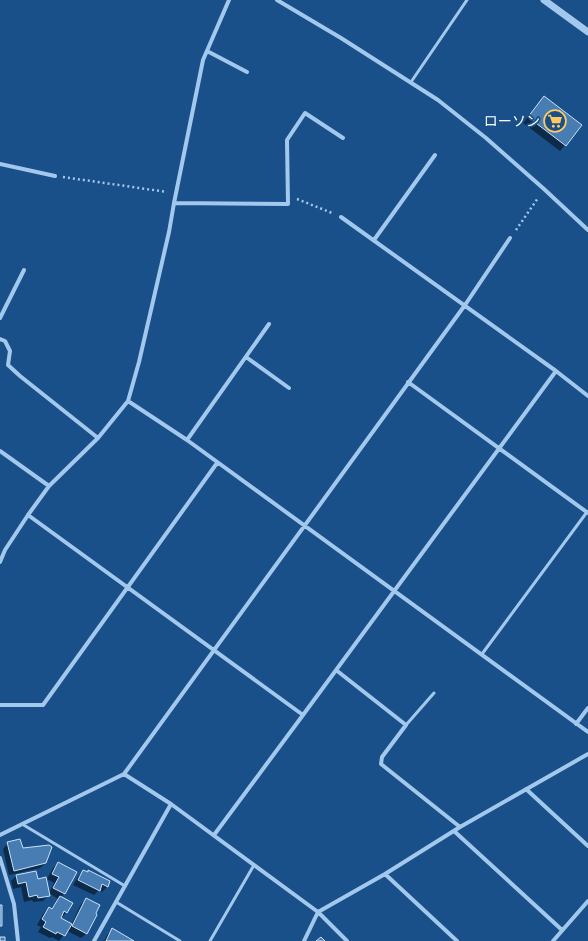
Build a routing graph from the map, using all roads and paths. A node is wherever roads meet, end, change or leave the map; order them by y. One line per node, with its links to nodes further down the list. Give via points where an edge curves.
1 (229, 0): 6 (street)
2 (277, 0): 8 (street)
3 (468, 0): 8 (lane)
4 (544, 0): 5 (street)
5 (588, 32)
6 (206, 51): 7 (street); 14 (street)
7 (248, 72)
8 (411, 82): 13 (street, via 486,138)
9 (343, 138): 15 (street, via 305,113 287,140)
10 (435, 155): 20 (street)
11 (0, 164): 12 (street)
12 (55, 176): 14 (path)
13 (544, 188): 18 (street); 19 (path)
14 (176, 194): 16 (street)
15 (287, 195): 16 (street, via 288,204); 17 (path)
16 (174, 203): 31 (street, via 141,354)
17 (341, 217): 20 (street)
18 (588, 230)
19 (510, 238): 22 (street)
20 (374, 240): 22 (street)
21 (24, 270): 23 (street)
22 (465, 305): 27 (street); 28 (street)
23 (0, 318)
24 (269, 324): 26 (street)
25 (0, 339): 32 (street, via 5,341 10,351 8,364)
26 (246, 357): 29 (street); 33 (street)
27 (556, 371): 30 (street); 34 (street)
28 (408, 382): 34 (street); 40 (street)
29 (289, 388)
30 (588, 396)
31 (128, 401): 32 (street); 33 (street)
32 (98, 438): 37 (street)
33 (187, 440): 36 (street)
34 (499, 448): 38 (street); 43 (street)
35 (0, 451): 37 (street)
36 (217, 462): 40 (street); 42 (street)
37 (49, 486): 39 (street)
38 (588, 512): 45 (lane)
39 (28, 515): 41 (street); 42 (street)
40 (303, 526): 43 (street); 44 (street)
41 (0, 562)
42 (128, 588): 44 (street); 48 (street, via 43,705)
43 (394, 591): 45 (street); 46 (street)
44 (214, 651): 50 (street); 55 (street)
45 (482, 654): 51 (street)
46 (336, 670): 50 (street); 52 (street)
47 (434, 693): 52 (lane)
48 (0, 705)
49 (588, 708): 51 (street)
50 (303, 715): 62 (street)
51 (576, 724): 53 (street)
52 (406, 725): 59 (street, via 382,757 381,764)
53 (588, 732)
54 (588, 754): 56 (street)
55 (124, 774): 57 (street); 58 (street)
56 (526, 789): 59 (street); 63 (street)
57 (171, 804): 62 (street); 67 (street)
58 (22, 824): 61 (street); 67 (lane)
59 (460, 827): 60 (street)
60 (454, 831): 66 (street); 71 (street)
61 (0, 835)
62 (214, 835): 65 (street)
63 (588, 846)
64 (0, 858): 72 (street, via 14,904)
65 (254, 866): 70 (street); 75 (lane)
66 (385, 874): 70 (street); 78 (street)
67 (125, 886): 69 (street)
68 (588, 901): 71 (street)
69 (116, 902): 73 (street); 74 (lane)
70 (318, 912): 76 (street); 77 (street)
71 (562, 930): 79 (street)
72 (18, 941)
73 (94, 941)
74 (180, 941)
75 (210, 941)
76 (304, 941)
77 (347, 941)
78 (457, 941)
79 (553, 941)

